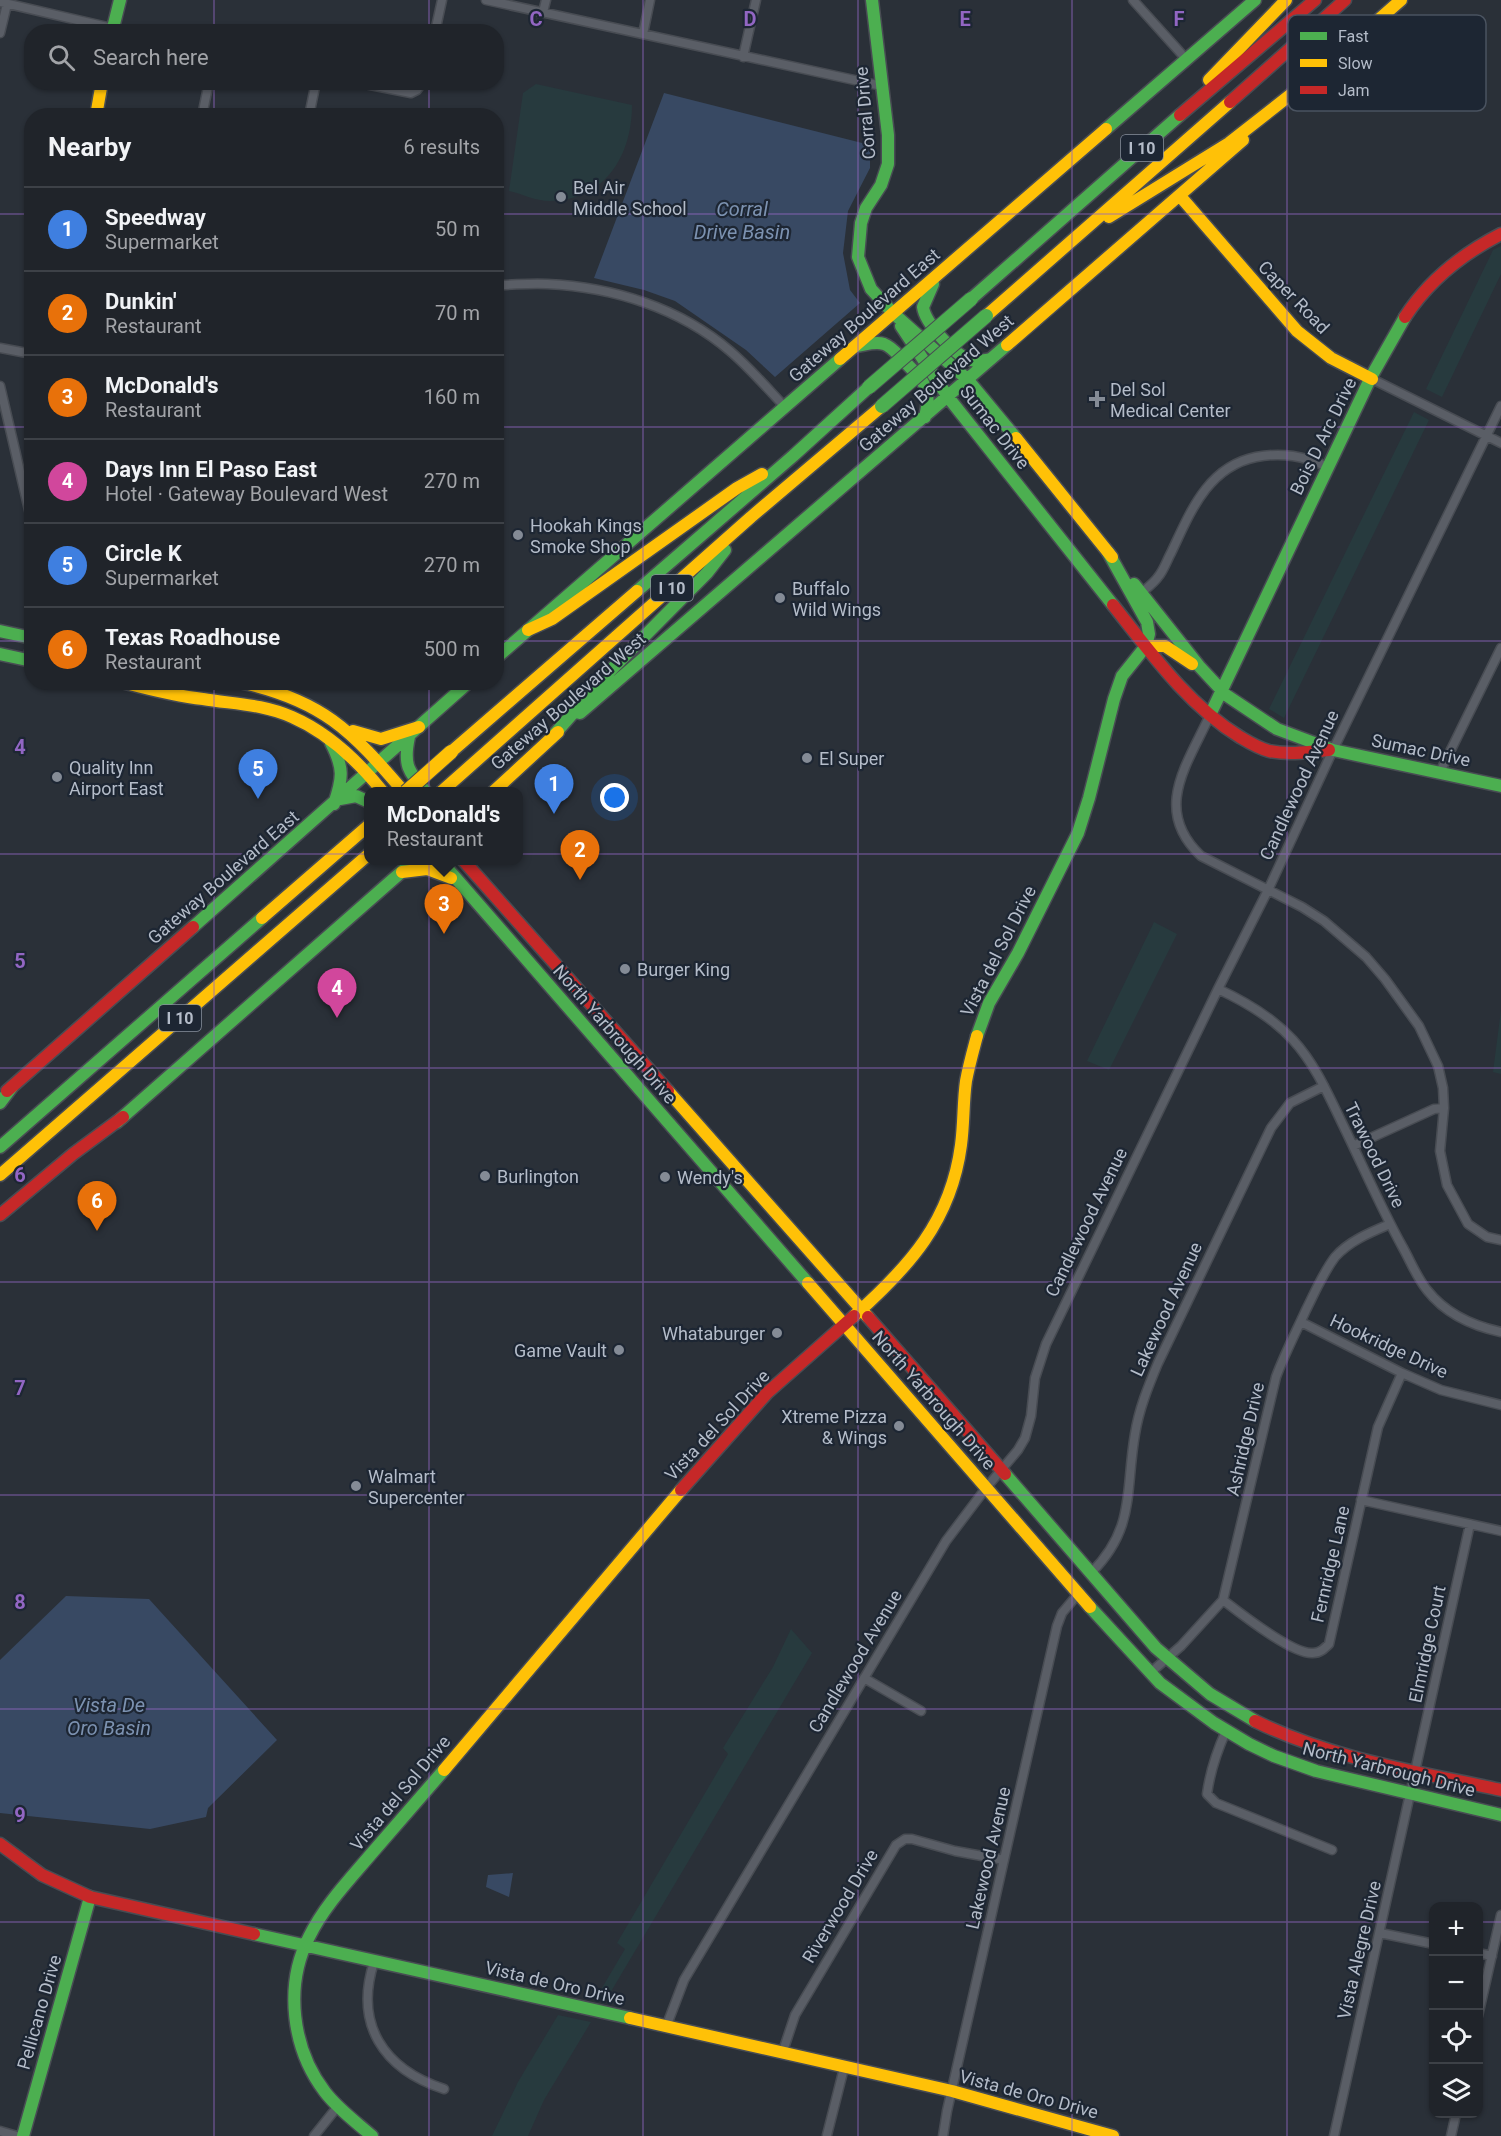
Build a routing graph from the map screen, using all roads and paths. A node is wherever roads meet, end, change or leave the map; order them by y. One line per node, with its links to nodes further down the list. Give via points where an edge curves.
1 (120, 0): 21 (main road)
2 (442, 0): 22 (street)
3 (486, 0): 15 (street)
4 (546, 0): 15 (street)
5 (650, 0): 24 (street)
6 (756, 0): 26 (street)
7 (872, 0): 28 (main road, Corral Drive)
8 (1133, 0): 27 (street)
9 (1256, 0): 27 (main road, Gateway Boulevard East)
10 (1286, 0): 39 (main road)
11 (1315, 0): 16 (main road, I 10)
12 (1345, 0): 17 (main road, I 10)
13 (1401, 0): 18 (main road, Gateway Boulevard West)
14 (3, 3): 20 (street); 23 (street)
15 (543, 12): 24 (street)
16 (1297, 15)
17 (1328, 15)
18 (1384, 15)
19 (1288, 23): 39 (main road, I 10)
20 (89, 24)
21 (114, 24)
22 (437, 24)
23 (0, 33)
24 (643, 34): 26 (street)
25 (1288, 50): 42 (main road, I 10)
26 (743, 57): 28 (street)
27 (1187, 60): 43 (main road, Gateway Boulevard East)
28 (882, 86): 45 (main road, Corral Drive, via 888,164 861,223 858,257 871,289)
29 (101, 90): 36 (main road)
30 (207, 90): 37 (street)
31 (314, 90): 38 (street)
32 (389, 90): 33 (street)
33 (417, 90)
34 (1288, 95): 42 (main road, via 1229,143)
35 (1288, 99): 40 (main road, Gateway Boulevard West)
36 (97, 108)
37 (204, 108)
38 (311, 108)
39 (1155, 136): 59 (main road, I 10, bridge)
40 (1180, 196): 49 (main road, Gateway Boulevard West); 50 (main road, Caper Road, via 1297,331 1331,358)
41 (1501, 234): 50 (main road, Bois D Arc Drive, via 1467,252 1435,278 1406,315)
42 (1070, 240): 62 (main road, I 10, bridge)
43 (936, 277): 45 (main road, Gateway Boulevard East); 49 (main road, via 925,298 923,310 927,321 958,354 978,361)
44 (504, 285): 55 (street, via 584,287 653,306 687,322 729,351)
45 (893, 313): 46 (main road, Gateway Boulevard East); 51 (main road, Sumac Drive); 53 (main road, Sumac Drive)
46 (856, 346): 55 (main road, Gateway Boulevard East); 56 (main road, via 884,344 923,379 929,393)
47 (0, 348): 48 (street)
48 (24, 352)
49 (991, 359): 51 (main road, Gateway Boulevard West)
50 (1372, 379): 57 (street, Caper Road); 60 (main road, Bois D Arc Drive)
51 (968, 380): 53 (main road, Gateway Boulevard West); 63 (main road, Sumac Drive)
52 (0, 386): 61 (street)
53 (948, 398): 56 (main road, Gateway Boulevard West); 68 (main road, Sumac Drive)
54 (1501, 406): 57 (street, Candlewood Avenue)
55 (785, 407): 65 (main road, Gateway Boulevard East)
56 (924, 418): 84 (main road, Gateway Boulevard West)
57 (1486, 435): 58 (street, Caper Road); 85 (street, Candlewood Avenue)
58 (1501, 443)
59 (793, 456): 65 (main road, via 737,488 552,619); 92 (main road, I 10, bridge)
60 (1328, 467): 64 (street, via 1299,456 1269,455 1225,471 1207,485 1195,502 1158,578); 78 (main road, Bois D Arc Drive)
61 (24, 489)
62 (751, 517): 84 (main road, via 706,573); 94 (main road, I 10)
63 (1108, 552): 64 (main road, Sumac Drive); 68 (main road, via 1147,622)
64 (1141, 593): 73 (main road, Sumac Drive)
65 (528, 630): 70 (main road, Gateway Boulevard East)
66 (0, 631): 67 (main road)
67 (24, 636)
68 (1146, 646): 73 (main road, via 1164,645); 80 (main road, Sumac Drive); 121 (main road, Vista del Sol Drive, via 1117,688 1078,833 979,1028 969,1062 961,1146 948,1198 918,1252)
69 (1501, 648): 87 (street)
70 (504, 651)
71 (0, 654): 72 (main road)
72 (24, 659)
73 (1209, 677): 78 (main road, Sumac Drive)
74 (160, 690): 79 (main road)
75 (243, 690): 79 (street)
76 (270, 690): 81 (main road, via 305,701)
77 (460, 690): 82 (main road, Gateway Boulevard East)
78 (1221, 690): 80 (main road, Bois D Arc Drive); 85 (main road, Sumac Drive, via 1277,729)
79 (242, 703): 83 (main road, via 293,716)
80 (1210, 715): 85 (main road, Sumac Drive, via 1246,741 1270,751); 104 (street, via 1178,784 1176,819 1190,847 1201,856)
81 (348, 729): 82 (main road, via 381,739); 86 (main road)
82 (414, 732): 86 (main road, Gateway Boulevard East); 93 (main road, via 404,763)
83 (327, 736): 88 (main road); 97 (main road, via 341,760)
84 (552, 737): 95 (main road, Gateway Boulevard West)
85 (1333, 750): 87 (main road, Sumac Drive); 104 (street, Candlewood Avenue)
86 (380, 763): 88 (main road, Gateway Boulevard East); 91 (main road)
87 (1440, 772): 89 (main road, Sumac Drive)
88 (368, 773): 90 (main road); 97 (main road, Gateway Boulevard East)
89 (1501, 786)
90 (379, 787)
91 (401, 787)
92 (411, 787)
93 (422, 787)
94 (447, 787)
95 (498, 787)
96 (364, 800): 97 (main road, via 356,796)
97 (337, 801): 109 (main road, Gateway Boulevard East)
98 (364, 830): 115 (main road, I 10)
99 (364, 859): 116 (main road, I 10)
100 (443, 865): 103 (main road, North Yarbrough Drive)
101 (469, 865): 106 (main road, North Yarbrough Drive)
102 (401, 870): 103 (main road, via 431,869); 113 (main road)
103 (456, 880): 107 (main road, North Yarbrough Drive)
104 (1268, 890): 105 (street, Candlewood Avenue); 112 (street, via 1324,921 1385,979 1431,1049 1443,1088)
105 (1218, 989): 108 (street, Trawood Drive, via 1274,1022 1307,1057); 127 (street, Candlewood Avenue, via 1046,1344 1035,1378 1025,1438)
106 (633, 1052): 107 (main road); 121 (main road, North Yarbrough Drive)
107 (618, 1066): 123 (main road, North Yarbrough Drive)
108 (1324, 1086): 114 (street, Trawood Drive); 132 (street, Lakewood Avenue, via 1290,1103 1271,1128 1158,1363 1135,1431 1124,1522 1112,1549)
109 (12, 1087): 110 (main road, Gateway Boulevard East); 111 (main road)
110 (0, 1097)
111 (0, 1103)
112 (1444, 1108): 114 (street); 120 (street, via 1440,1151 1448,1185 1468,1224 1487,1237)
113 (123, 1117): 117 (main road); 118 (main road)
114 (1353, 1146): 119 (street, Trawood Drive)
115 (0, 1147)
116 (0, 1174)
117 (0, 1215)
118 (0, 1223)
119 (1390, 1224): 122 (street, Ashridge Drive, via 1362,1237 1336,1256); 124 (street, Trawood Drive, via 1427,1290 1459,1317)
120 (1501, 1240)
121 (862, 1310): 123 (main road, Vista del Sol Drive); 127 (main road, North Yarbrough Drive)
122 (1301, 1322): 125 (street, Hookridge Drive); 134 (street, Ashridge Drive, via 1272,1393)
123 (845, 1325): 128 (main road, North Yarbrough Drive); 151 (main road, Vista del Sol Drive, via 729,1434 360,1868)
124 (1501, 1332)
125 (1402, 1373): 126 (street, Hookridge Drive, via 1441,1390); 129 (street, Fernridge Lane, via 1378,1427)
126 (1501, 1405)
127 (1001, 1469): 128 (street, Candlewood Avenue); 132 (main road, North Yarbrough Drive)
128 (986, 1488): 133 (main road, North Yarbrough Drive); 137 (street, Candlewood Avenue, via 946,1541)
129 (1361, 1500): 130 (street); 134 (street, Fernridge Lane, via 1329,1644 1323,1650 1309,1653 1294,1648)
130 (1470, 1524): 131 (street); 140 (street, Elmridge Court)
131 (1501, 1531)
132 (1091, 1573): 135 (main road, North Yarbrough Drive)
133 (1078, 1594): 136 (main road, North Yarbrough Drive); 146 (street, Lakewood Avenue, via 1057,1626)
134 (1223, 1600): 135 (street, Ashridge Drive)
135 (1168, 1659): 136 (street, Ashridge Drive); 140 (main road, North Yarbrough Drive, via 1219,1701 1265,1727 1324,1749)
136 (1150, 1673): 139 (main road, North Yarbrough Drive)
137 (864, 1678): 138 (street); 156 (street, Candlewood Avenue, via 684,1980)
138 (921, 1711)
139 (1226, 1731): 142 (main road, North Yarbrough Drive, via 1295,1765); 145 (street, via 1211,1772 1207,1794 1210,1799)
140 (1416, 1771): 141 (main road, North Yarbrough Drive); 142 (street, Vista Alegre Drive)
141 (1501, 1790)
142 (1410, 1794): 143 (main road, North Yarbrough Drive); 149 (street, Vista Alegre Drive)
143 (1501, 1815)
144 (0, 1844): 147 (main road, Vista de Oro Drive, via 34,1872)
145 (1332, 1850)
146 (1004, 1860): 157 (street, Riverwood Drive, via 912,1839 896,1845 795,2015); 160 (street, Lakewood Avenue)
147 (90, 1897): 151 (main road, Vista de Oro Drive); 167 (main road, Pellicano Drive)
148 (1501, 1915): 153 (street)
149 (1380, 1933): 150 (street); 172 (street, Vista Alegre Drive)
150 (1429, 1943)
151 (304, 1946): 154 (main road, Vista de Oro Drive); 161 (main road, Vista del Sol Drive, via 294,1999 296,2029 314,2076)
152 (1483, 1954): 153 (street)
153 (1492, 1956): 155 (street)
154 (374, 1962): 156 (main road, Vista de Oro Drive); 159 (street, via 366,2000 375,2034 399,2065 416,2078)
155 (1480, 2010)
156 (666, 2027): 157 (main road, Vista de Oro Drive)
157 (782, 2054): 158 (main road, Vista de Oro Drive)
158 (844, 2068): 160 (main road, Vista de Oro Drive); 165 (street)
159 (444, 2089)
160 (952, 2091): 164 (main road, Vista de Oro Drive); 170 (street, Lakewood Avenue)
161 (338, 2106): 168 (street); 169 (main road, Vista del Sol Drive)
162 (1455, 2118): 173 (street)
163 (0, 2131): 166 (street)
164 (1094, 2133): 171 (main road, Vista de Oro Drive)
165 (827, 2135)
166 (17, 2136)
167 (23, 2136)
168 (314, 2136)
169 (372, 2136)
170 (943, 2136)
171 (1113, 2136)
172 (1334, 2136)
173 (1451, 2136)

